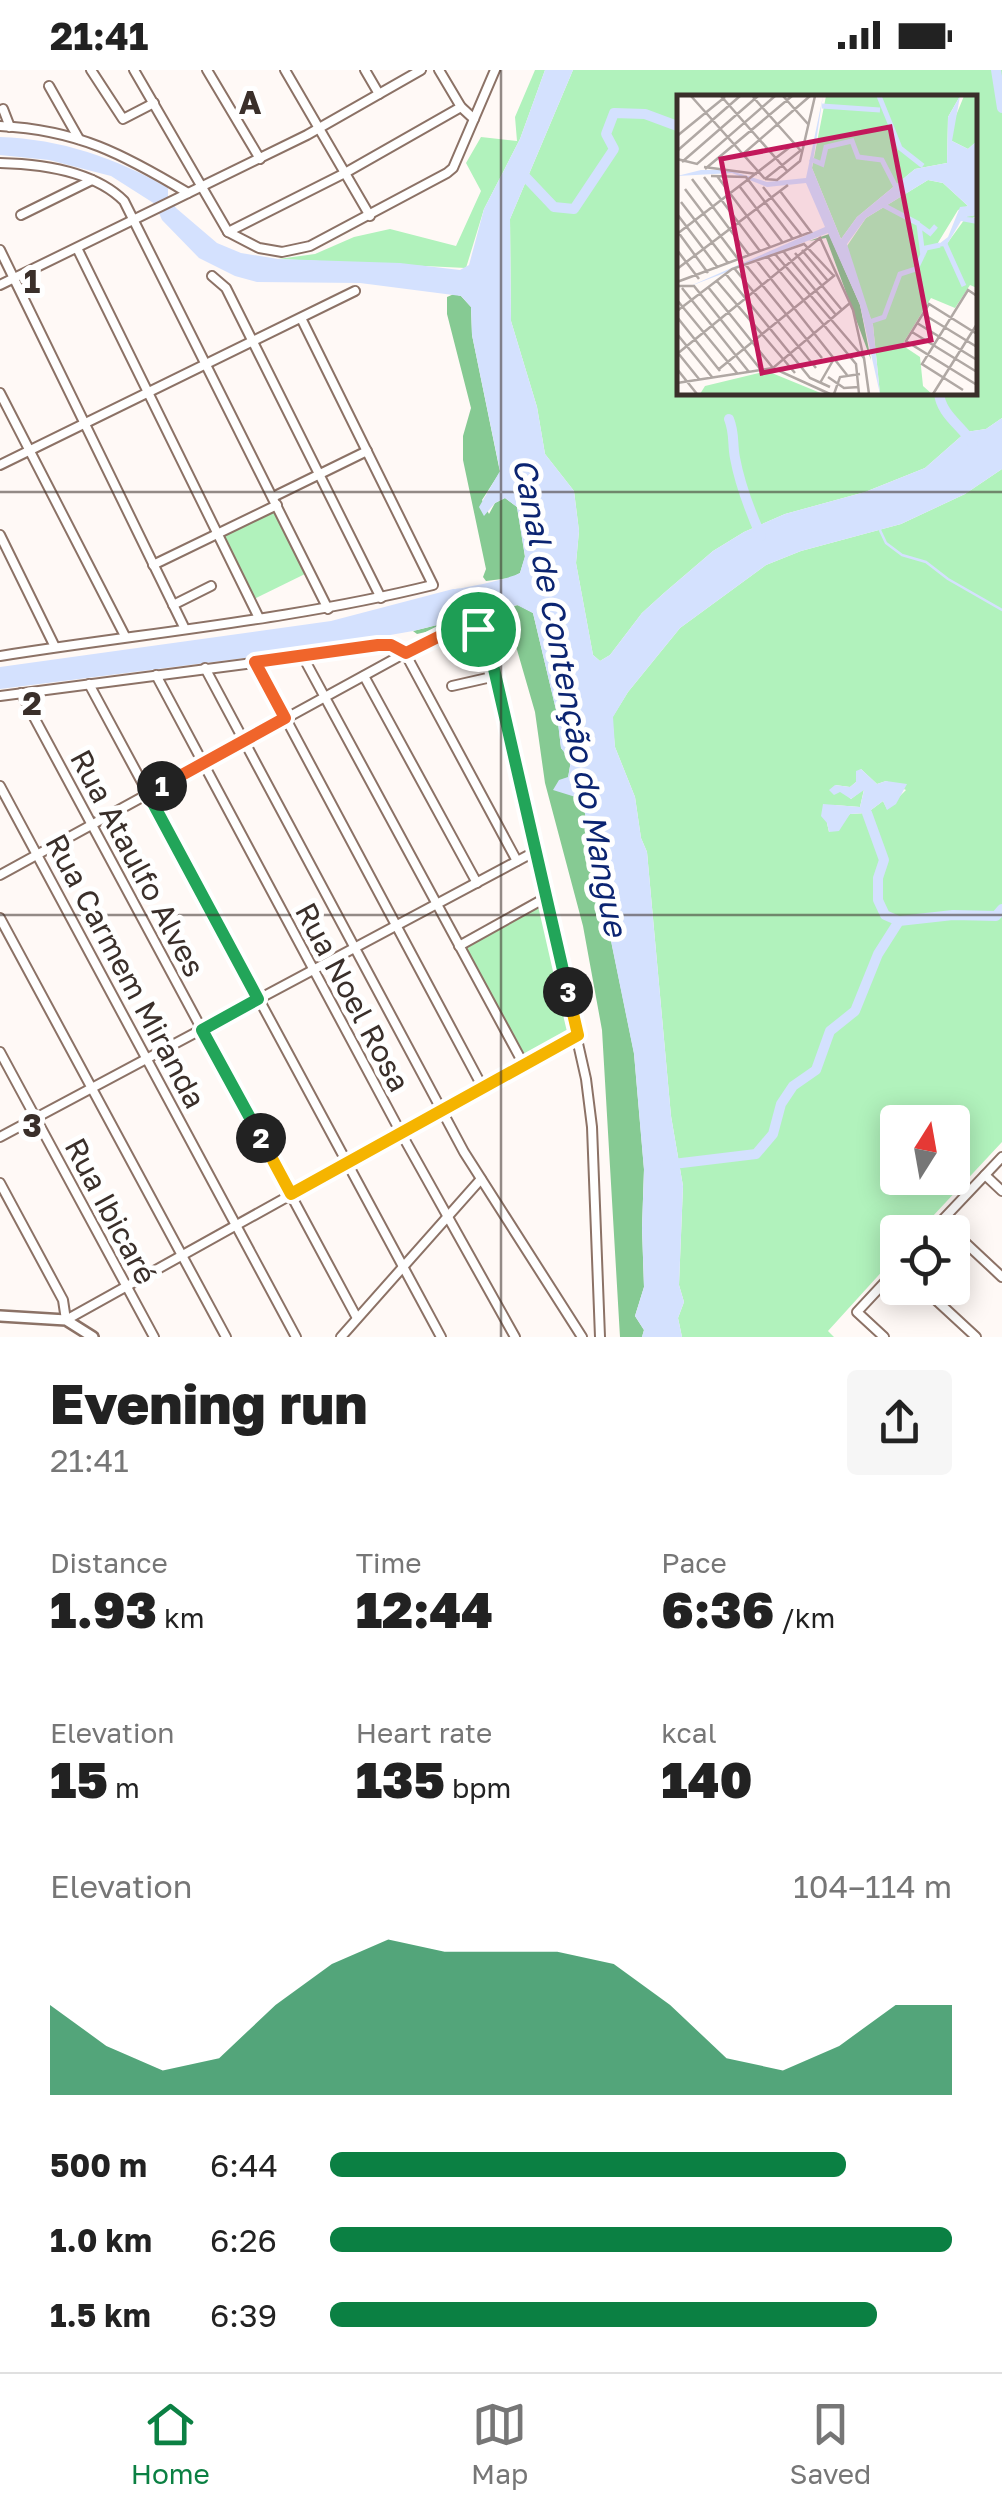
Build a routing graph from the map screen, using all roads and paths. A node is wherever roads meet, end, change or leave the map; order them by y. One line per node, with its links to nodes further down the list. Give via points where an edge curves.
1 (91, 70): 11 (street, via 123,119)
2 (134, 70): 11 (street)
3 (207, 70): 18 (street)
4 (285, 70): 16 (street)
5 (365, 70): 10 (street)
6 (421, 70): 10 (street)
7 (439, 70): 12 (street)
8 (496, 70): 14 (street)
9 (48, 86): 17 (street)
10 (379, 94): 16 (street)
11 (154, 103): 24 (street)
12 (461, 107): 14 (street); 21 (street)
13 (4, 108): 15 (street)
14 (474, 120): 27 (street, via 453,168)
15 (5, 126): 17 (street)
16 (319, 129): 18 (street); 21 (street)
17 (78, 139): 25 (street, via 115,151)
18 (260, 159): 24 (street)
19 (0, 162): 20 (street)
20 (11, 163): 22 (street); 23 (street)
21 (345, 174): 27 (street); 29 (street)
22 (12, 178)
23 (92, 180): 26 (street); 28 (street, via 119,196)
24 (202, 186): 25 (street); 29 (street)
25 (188, 193): 28 (street)
26 (21, 215)
27 (370, 216): 29 (street, via 290,252 259,248)
28 (135, 219): 30 (street); 38 (street)
29 (228, 232)
30 (77, 248): 33 (street); 40 (street)
31 (0, 250): 33 (street)
32 (212, 276): 37 (street, via 226,288)
33 (14, 278): 34 (street); 41 (street)
34 (0, 286)
35 (356, 291): 36 (street)
36 (301, 318): 37 (street); 43 (street)
37 (253, 341): 38 (street); 45 (street)
38 (207, 364): 40 (street); 46 (street)
39 (0, 393): 42 (street)
40 (148, 393): 41 (street); 47 (street)
41 (85, 424): 42 (street); 49 (street)
42 (28, 451): 44 (street); 56 (street)
43 (367, 451): 45 (street); 51 (street, via 433,585)
44 (0, 466)
45 (320, 474): 46 (street); 51 (street)
46 (275, 501): 47 (street); 53 (street)
47 (218, 534): 49 (street); 54 (street)
48 (0, 535): 57 (street)
49 (154, 565): 52 (street)
50 (211, 586): 52 (street)
51 (381, 598): 53 (street)
52 (173, 605): 55 (street)
53 (328, 609): 54 (street)
54 (259, 618): 55 (street)
55 (184, 628): 56 (street)
56 (124, 636): 57 (street)
57 (55, 647): 60 (street)
58 (406, 653): 59 (street, via 383,644); 64 (street); 65 (street, via 442,635 482,630); 79 (street)
59 (302, 655): 61 (street); 70 (street)
60 (0, 656)
61 (255, 662): 62 (street); 71 (street)
62 (205, 668): 63 (street); 72 (street)
63 (156, 675): 66 (street); 73 (street, Rua Noel Rosa)
64 (364, 676): 70 (street); 81 (street)
65 (496, 676): 67 (street); 77 (street)
66 (89, 684): 68 (street); 75 (street)
67 (452, 686)
68 (21, 693): 69 (street); 76 (street, Rua Ataulfo Alves)
69 (0, 696)
70 (324, 697): 71 (street); 83 (street)
71 (285, 718): 72 (street); 85 (street)
72 (244, 741): 73 (street); 87 (street)
73 (203, 764): 75 (street); 88 (street, Rua Noel Rosa)
74 (0, 786): 78 (street, Rua Carmem Miranda)
75 (148, 794): 76 (street); 89 (street)
76 (92, 825): 78 (street); 90 (street, Rua Ataulfo Alves)
77 (536, 851): 79 (street); 82 (street)
78 (37, 855): 80 (street); 93 (street, Rua Carmem Miranda)
79 (517, 861): 81 (street)
80 (0, 875)
81 (477, 883): 83 (street)
82 (546, 897): 86 (street); 91 (street)
83 (436, 904): 85 (street); 86 (street)
84 (0, 918): 95 (street)
85 (396, 926): 87 (street); 96 (street)
86 (459, 946): 94 (street)
87 (355, 948): 88 (street); 97 (street)
88 (314, 970): 89 (street); 99 (street, Rua Noel Rosa)
89 (258, 999): 90 (street); 102 (street)
90 (202, 1030): 93 (street); 107 (street, Rua Ataulfo Alves)
91 (578, 1035): 94 (street); 131 (street, via 592,1127)
92 (0, 1052): 98 (street, Rua Ibicaré)
93 (148, 1058): 95 (street); 110 (street, Rua Carmem Miranda)
94 (524, 1066): 96 (street)
95 (92, 1088): 98 (street); 112 (street)
96 (483, 1088): 97 (street)
97 (442, 1111): 99 (street); 104 (street)
98 (36, 1118): 100 (street); 115 (street, Rua Ibicaré)
99 (401, 1134): 102 (street); 109 (street, Rua Noel Rosa)
100 (0, 1137)
101 (1002, 1157): 103 (street)
102 (347, 1163): 107 (street); 113 (street)
103 (985, 1175): 106 (street); 108 (street)
104 (481, 1180): 109 (street); 130 (street)
105 (0, 1182): 120 (street, via 62,1300)
106 (1002, 1190)
107 (291, 1194): 110 (street); 119 (street, Rua Ataulfo Alves)
108 (948, 1215)
109 (448, 1217): 113 (street); 129 (street, Rua Noel Rosa)
110 (236, 1225): 112 (street); 126 (street, Rua Carmem Miranda)
111 (970, 1247): 114 (street)
112 (182, 1255): 115 (street); 121 (street)
113 (403, 1267): 119 (street); 122 (street)
114 (1002, 1277)
115 (126, 1286): 120 (street); 124 (street, Rua Ibicaré)
116 (880, 1287): 132 (street, via 857,1312)
117 (941, 1305): 133 (street)
118 (0, 1316): 120 (main road)
119 (358, 1318): 127 (street)
120 (66, 1320): 123 (main road)
121 (224, 1333): 125 (street)
122 (438, 1333): 128 (street)
123 (93, 1337)
124 (154, 1337)
125 (214, 1337)
126 (296, 1337)
127 (341, 1337)
128 (425, 1337)
129 (515, 1337)
130 (582, 1337)
131 (600, 1337)
132 (884, 1337)
133 (976, 1337)

